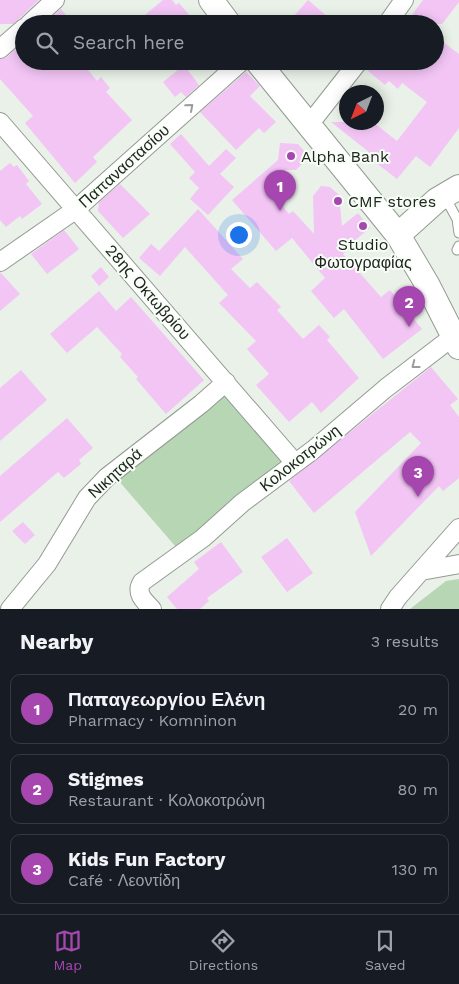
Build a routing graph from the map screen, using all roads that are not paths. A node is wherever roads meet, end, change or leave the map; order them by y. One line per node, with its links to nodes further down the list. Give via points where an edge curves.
1 (55, 0): 4 (street)
2 (211, 0): 5 (main road)
3 (404, 0): 6 (street)
4 (39, 15)
5 (222, 15)
6 (393, 15)
7 (15, 36): 8 (street)
8 (0, 48)
9 (232, 70): 15 (street, Παπαναστασίου, one-way to 9)
10 (264, 70): 13 (main road)
11 (352, 70): 13 (street)
12 (0, 122): 15 (street, 28ης Οκτωβρίου)
13 (308, 126): 17 (main road)
14 (451, 190): 16 (lane); 17 (main road)
15 (75, 210): 18 (street, Παπαναστασίου); 20 (street, 28ης Οκτωβρίου)
16 (459, 233)
17 (398, 235): 19 (main road)
18 (0, 262)
19 (456, 341): 21 (street, Κολοκοτρώνη, one-way to 21)
20 (226, 382): 21 (street, 28ης Οκτωβρίου); 25 (street, Νικηταρά, via 107,477 87,498 47,564)
21 (295, 463): 26 (street, Κολοκοτρώνη, via 140,585 140,596)
22 (459, 528): 24 (street)
23 (459, 564): 24 (street)
24 (421, 571): 27 (street)
25 (10, 609)
26 (152, 609)
27 (390, 609)

